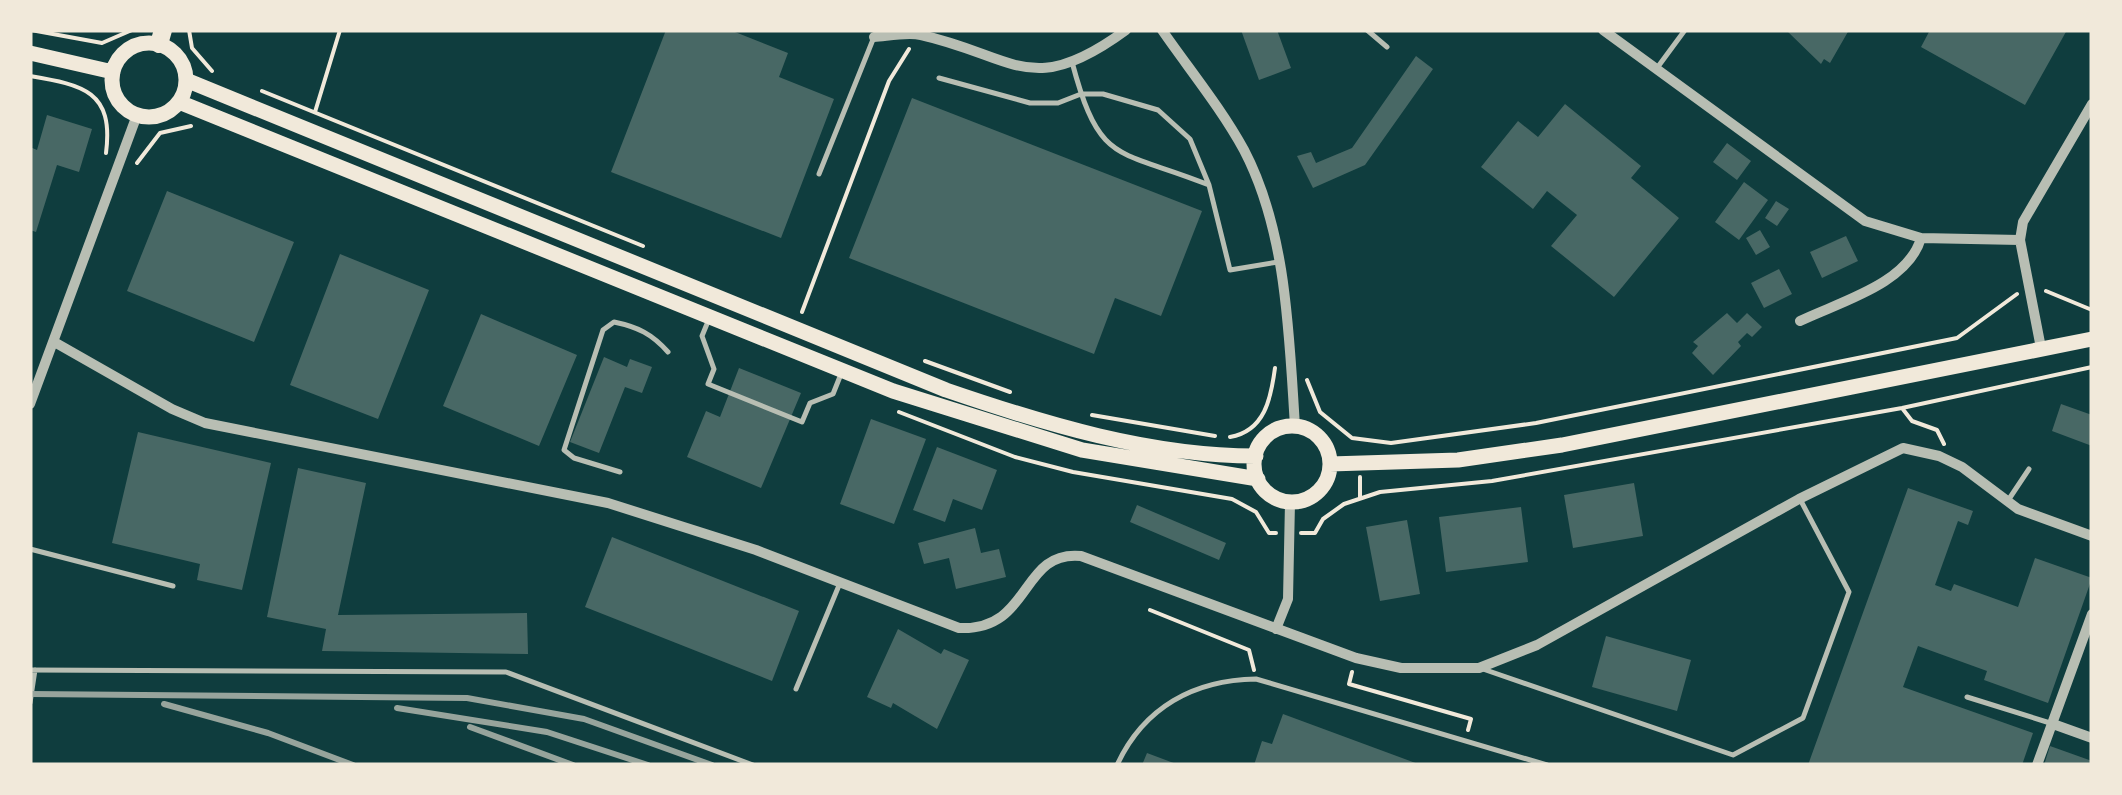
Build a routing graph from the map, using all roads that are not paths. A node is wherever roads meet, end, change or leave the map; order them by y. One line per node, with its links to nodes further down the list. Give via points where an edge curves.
1 (1126, 30): 10 (street)
2 (1162, 30): 23 (street, via 1243,150)
3 (1367, 30): 8 (lane)
4 (1603, 30): 11 (street)
5 (1685, 30): 11 (lane)
6 (161, 37): 12 (main road, via 125,52); 14 (main road)
7 (874, 37): 10 (street, via 918,34 1011,68); 19 (lane)
8 (1387, 48)
9 (30, 53): 12 (main road)
10 (1072, 62): 15 (lane)
11 (1657, 68): 21 (street, via 1865,222)
12 (113, 72): 18 (main road, via 120,102)
13 (939, 78): 15 (lane, via 1030,103)
14 (186, 80): 16 (main road); 27 (main road)
15 (1081, 94): 20 (lane, via 1091,125 1108,146); 20 (lane, via 1137,103 1174,120 1190,139)
16 (179, 102): 18 (main road, via 160,115); 24 (main road)
17 (2092, 104): 22 (street, via 2030,205)
18 (137, 114): 28 (street)
19 (820, 174)
20 (1209, 185): 23 (lane, via 1230,270)
21 (1921, 238): 22 (street); 25 (street, via 1916,256 1899,272)
22 (2020, 240): 29 (street)
23 (1278, 262): 33 (street)
24 (709, 317): 27 (main road, via 713,308 800,343); 31 (main road); 31 (lane, via 702,336 714,369 708,384 802,422 810,403 833,394)
25 (1800, 322)
26 (2092, 339): 29 (main road)
27 (818, 340): 34 (main road, via 1037,420 1194,453)
28 (56, 343): 32 (street); 44 (street, via 206,423 608,503)
29 (2042, 348): 35 (main road, via 1562,445 1458,460)
30 (668, 352): 37 (lane, via 653,335 627,325 614,322 603,330 564,450)
31 (842, 371): 38 (main road, via 1064,446)
32 (30, 404)
33 (1295, 426): 34 (main road, via 1272,432); 35 (main road, via 1324,443)
34 (1256, 456): 38 (main road)
35 (1330, 464): 40 (main road, via 1314,496)
36 (2030, 470): 41 (lane)
37 (620, 472)
38 (1258, 479): 40 (main road, via 1268,494)
39 (1799, 498): 41 (street, via 1888,451 1918,449 1962,467); 48 (street, via 1536,644); 48 (lane, via 1850,592 1803,718 1734,755)
40 (1290, 502): 47 (street, via 1288,599)
41 (2007, 502): 42 (street)
42 (2092, 536)
43 (30, 549): 45 (lane)
44 (840, 583): 47 (street, via 975,628 1004,617 1052,559 1080,556); 50 (lane)
45 (172, 586)
46 (2092, 614): 53 (street)
47 (1276, 630): 48 (street, via 1356,658 1434,671)
48 (1478, 668)
49 (32, 670): 52 (lane); 55 (lane, via 506,672)
50 (796, 689)
51 (1968, 697): 53 (lane)
52 (30, 703)
53 (2053, 724): 54 (street); 58 (street)
54 (2092, 738)
55 (752, 765)
56 (1117, 765): 57 (lane, via 1138,728 1162,707 1222,680 1256,679)
57 (1547, 765)
58 (2038, 765)

